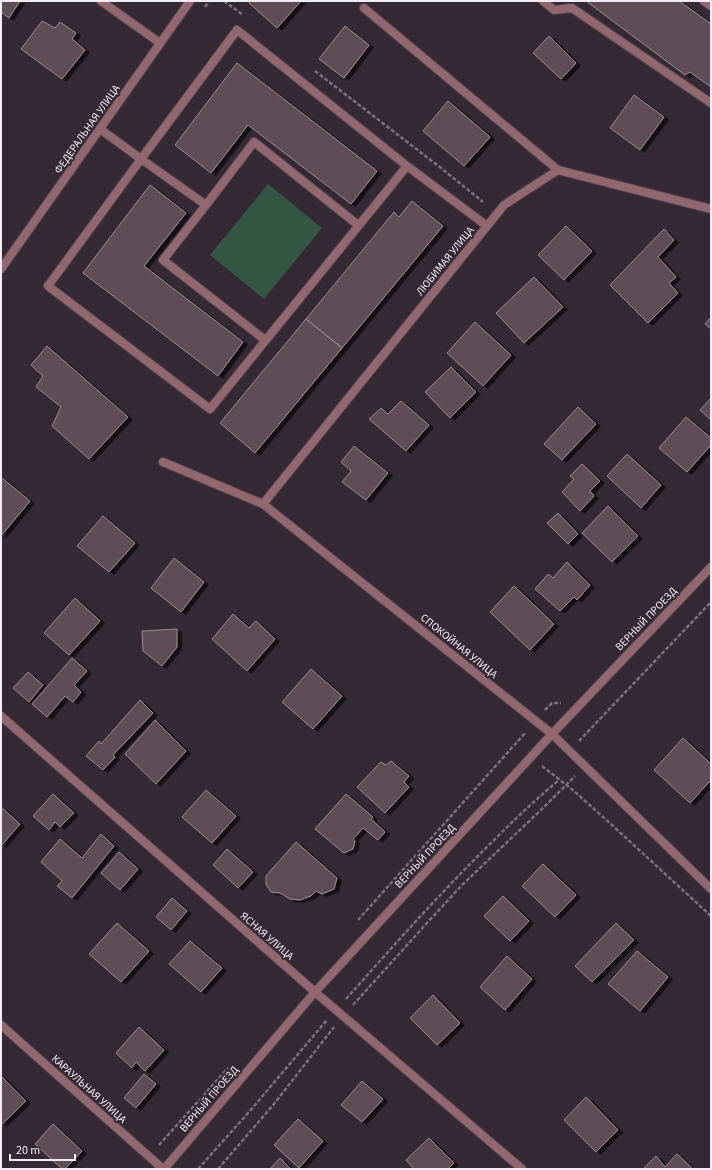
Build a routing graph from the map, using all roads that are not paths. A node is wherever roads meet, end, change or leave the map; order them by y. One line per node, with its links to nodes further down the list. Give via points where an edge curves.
1 (101, 1): 7 (street)
2 (190, 1): 7 (street, ФЕДЕРАЛЬНАЯ УЛИЦА)
3 (543, 1): 8 (street, via 554,10 572,8)
4 (704, 1): 5 (street)
5 (711, 6)
6 (364, 8): 12 (street)
7 (160, 43): 9 (street, ФЕДЕРАЛЬНАЯ УЛИЦА)
8 (711, 103)
9 (100, 129): 10 (street); 17 (street, ФЕДЕРАЛЬНАЯ УЛИЦА)
10 (141, 158): 11 (street, via 237,30); 13 (street); 18 (street, via 48,286 210,409)
11 (407, 166): 15 (street); 16 (street)
12 (558, 170): 14 (street); 16 (street, ЛЮБИМАЯ УЛИЦА, via 504,205)
13 (206, 205): 15 (street, via 254,142); 18 (street, via 163,260)
14 (711, 209)
15 (358, 226): 18 (street)
16 (487, 226): 20 (street, ЛЮБИМАЯ УЛИЦА)
17 (1, 269)
18 (265, 340)
19 (163, 462): 20 (street, СПОКОЙНАЯ УЛИЦА)
20 (263, 504): 23 (street, СПОКОЙНАЯ УЛИЦА)
21 (711, 567): 23 (street, ВЕРНЫЙ ПРОЕЗД)
22 (1, 716): 25 (street, ЯСНАЯ УЛИЦА)
23 (552, 734): 24 (street, СПОКОЙНАЯ УЛИЦА); 25 (street, ВЕРНЫЙ ПРОЕЗД)
24 (711, 889)
25 (315, 992): 27 (street, ВЕРНЫЙ ПРОЕЗД); 28 (street, ЯСНАЯ УЛИЦА)
26 (1, 1025): 27 (street, КАРАУЛЬНАЯ УЛИЦА)
27 (164, 1169)
28 (522, 1169)

